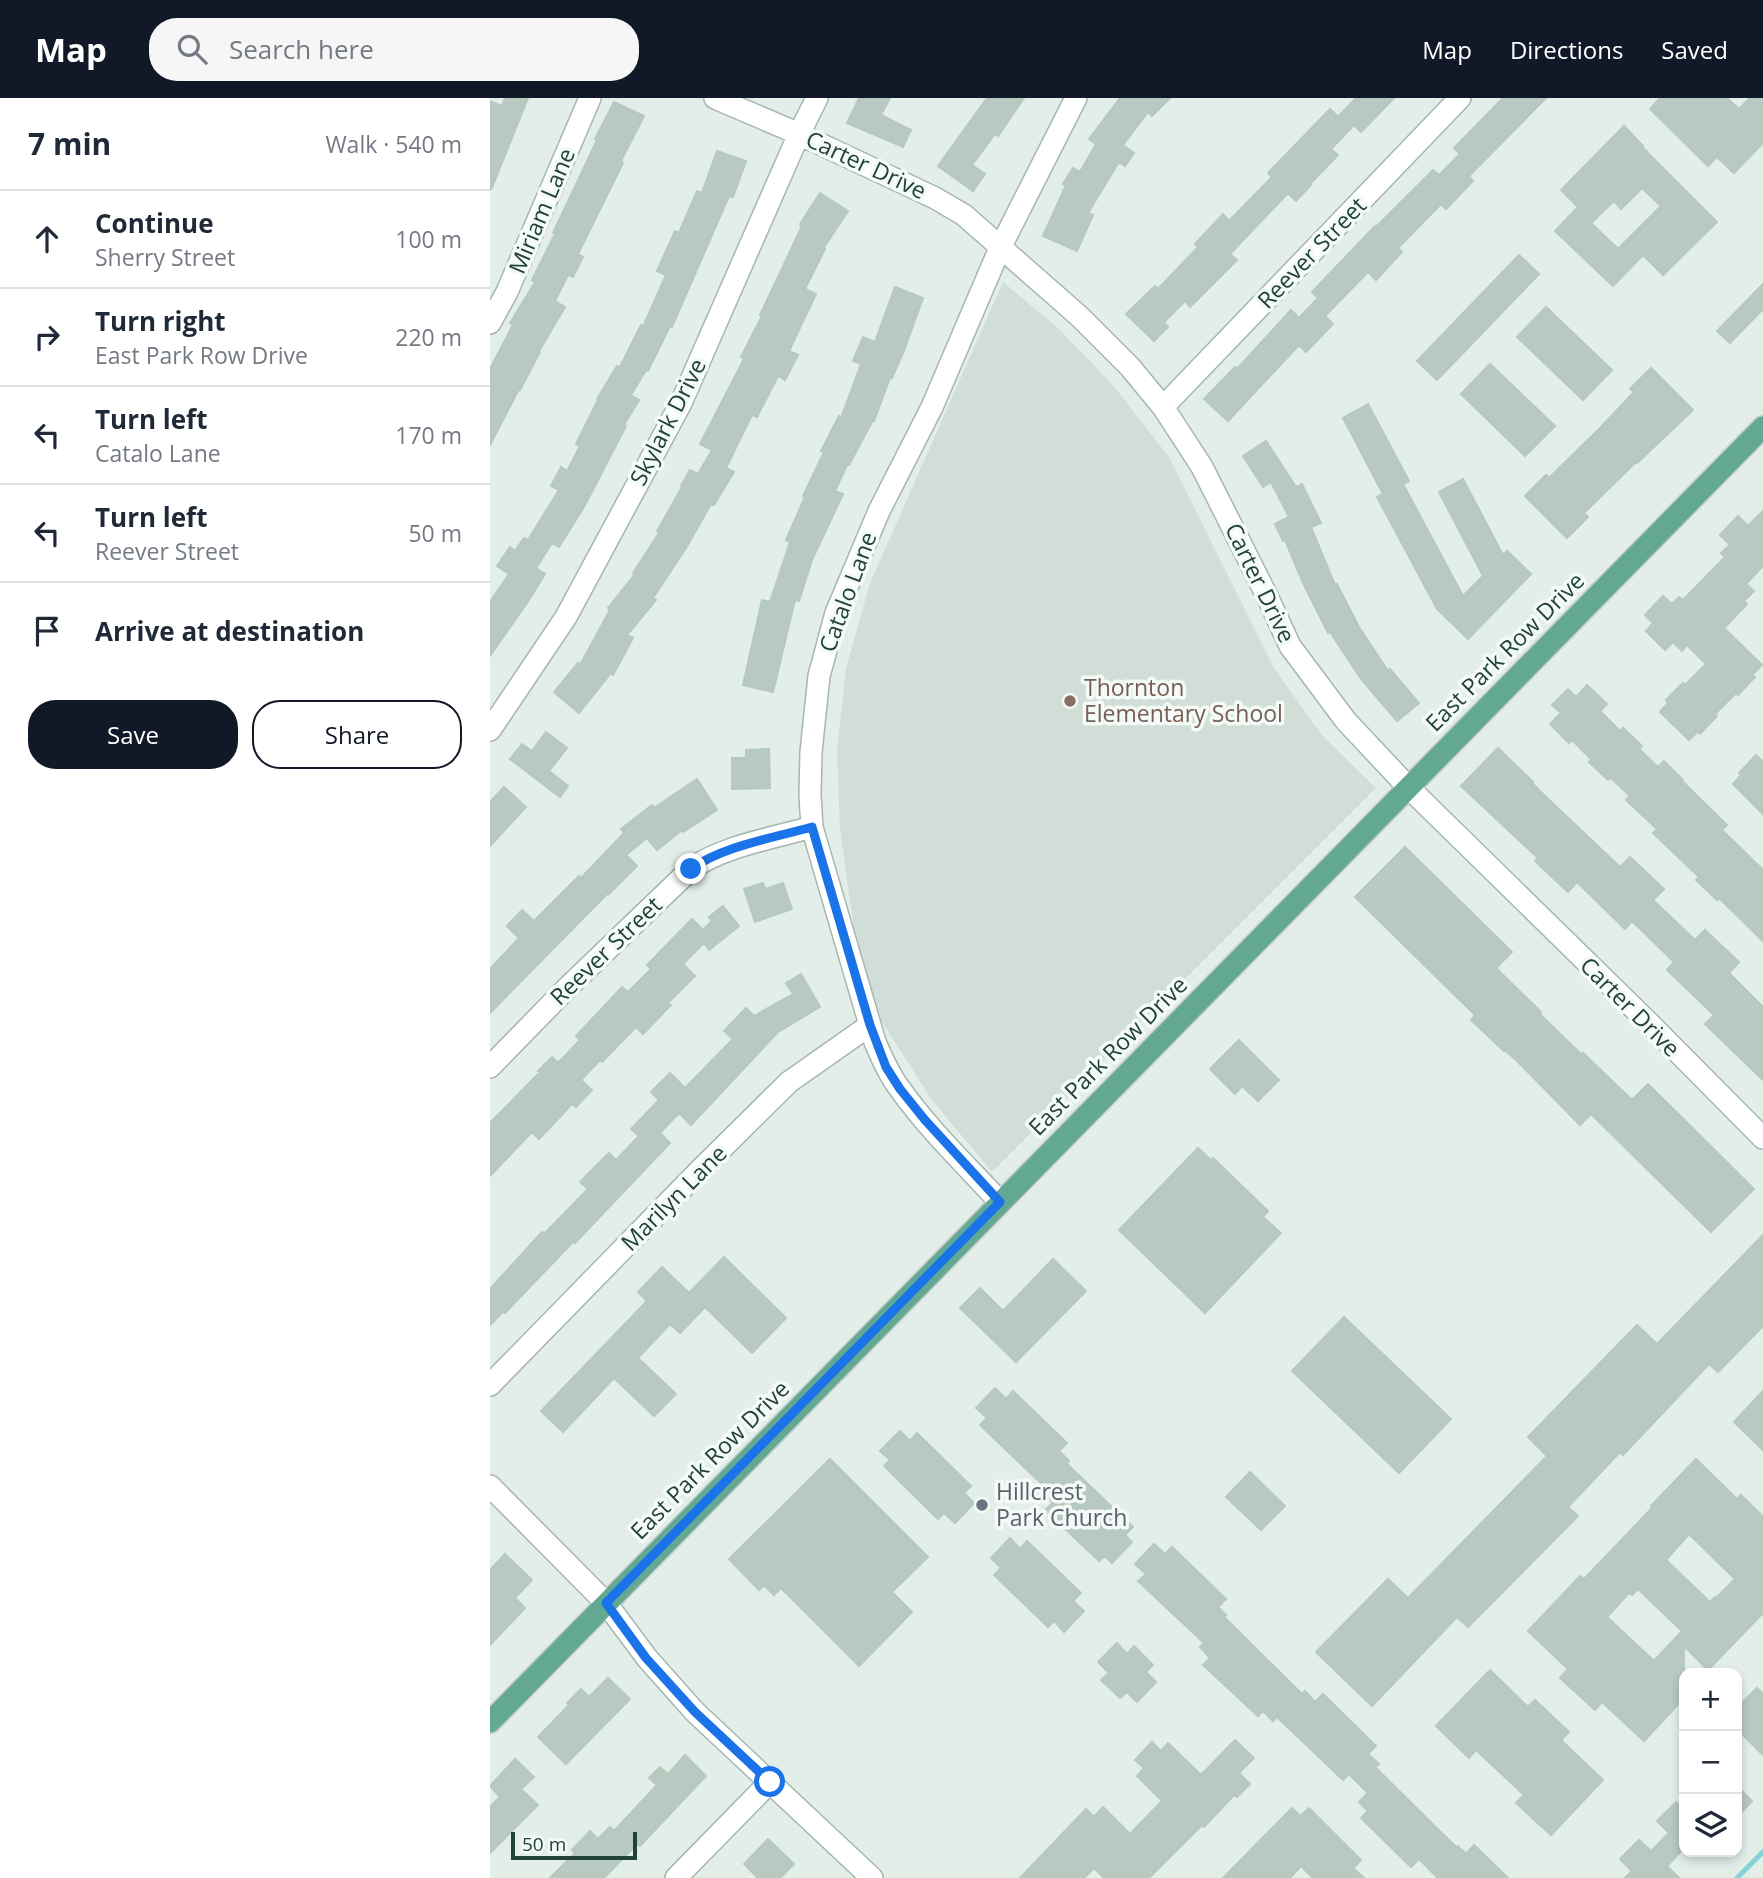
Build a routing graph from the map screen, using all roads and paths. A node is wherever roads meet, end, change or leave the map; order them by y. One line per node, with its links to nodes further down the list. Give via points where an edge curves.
1 (590, 98): 8 (street, Miriam Lane)
2 (715, 98): 6 (street, Carter Drive)
3 (817, 98): 6 (street, Skylark Drive)
4 (1076, 98): 7 (street, Catalo Lane)
5 (1460, 98): 9 (street, Reever Street)
6 (799, 134): 7 (street, Carter Drive, via 945,204); 11 (street, Skylark Drive, via 681,403 566,617)
7 (1000, 248): 9 (street, Carter Drive, via 1079,316); 13 (street, Catalo Lane, via 836,613 819,676 811,752)
8 (490, 323)
9 (1164, 407): 12 (street, Carter Drive, via 1202,467 1290,646 1346,721)
10 (1763, 427): 12 (main road, East Park Row Drive)
11 (490, 730)
12 (1408, 788): 16 (street, Carter Drive); 17 (main road, East Park Row Drive)
13 (812, 827): 14 (street, Catalo Lane); 15 (street, Reever Street, via 720,853 691,869)
14 (870, 1025): 17 (street, Catalo Lane, via 900,1089); 18 (street, Marilyn Lane, via 789,1082)
15 (490, 1067)
16 (1763, 1138)
17 (1000, 1202): 20 (main road, East Park Row Drive)
18 (490, 1385)
19 (490, 1486): 20 (street)
20 (606, 1603): 21 (main road, East Park Row Drive); 22 (street, via 646,1658 695,1712)
21 (490, 1722)
22 (770, 1782): 23 (street); 24 (street)
23 (677, 1878)
24 (872, 1878)

